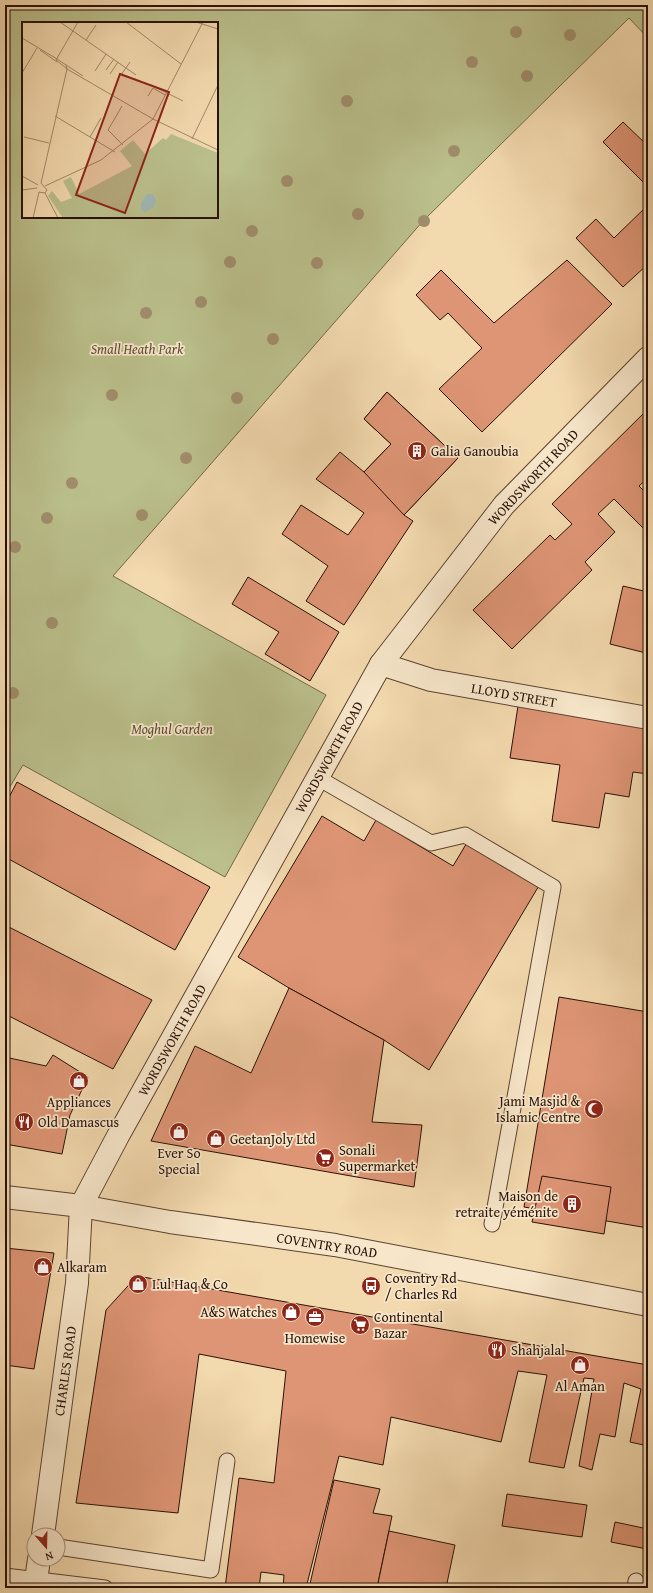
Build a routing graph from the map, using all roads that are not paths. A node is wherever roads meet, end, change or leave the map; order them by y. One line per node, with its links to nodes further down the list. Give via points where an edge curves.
1 (648, 358): 2 (street, WORDSWORTH ROAD, via 504,505)
2 (381, 664): 3 (street, LLOYD STREET, via 431,680); 4 (street, WORDSWORTH ROAD)
3 (648, 718)
4 (318, 778): 6 (street, WORDSWORTH ROAD); 7 (lane, via 431,842 465,835 553,887)
5 (5, 1197): 6 (street, COVENTRY ROAD)
6 (81, 1206): 8 (street, COVENTRY ROAD, via 170,1222 334,1245); 10 (street, CHARLES ROAD, via 77,1283)
7 (492, 1224)
8 (648, 1305)
9 (227, 1461): 11 (lane, via 211,1570)
10 (44, 1527)
11 (66, 1548)
12 (38, 1567): 14 (street)
13 (5, 1576): 14 (lane)
14 (36, 1584): 15 (lane)
15 (105, 1588)

